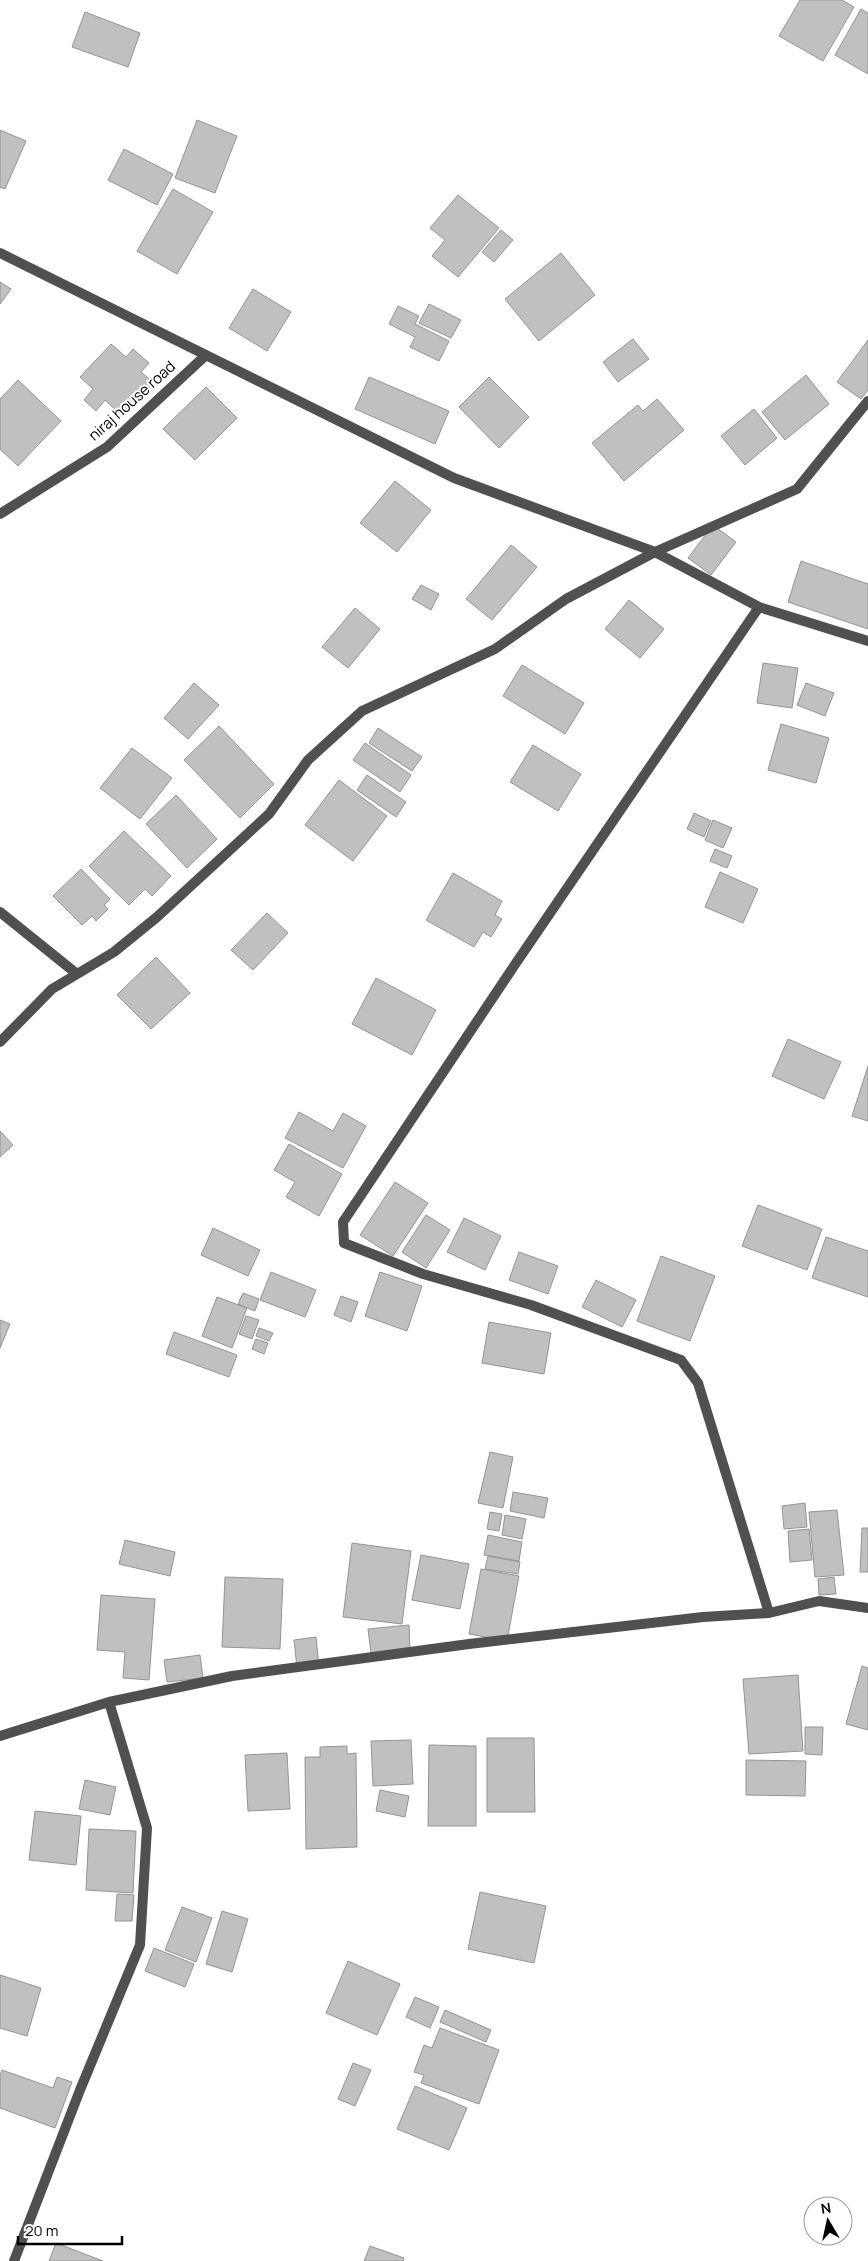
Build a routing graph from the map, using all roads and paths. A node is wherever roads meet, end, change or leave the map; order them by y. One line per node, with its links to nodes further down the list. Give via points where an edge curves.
1 (0, 253): 2 (street)
2 (206, 355): 4 (street, niraj house road, via 107,448); 5 (street, via 454,478)
3 (868, 401): 5 (street, via 797,489)
4 (0, 514)
5 (655, 552): 6 (street); 9 (street, via 566,599 496,649 362,711 308,760 269,814 150,922 114,952)
6 (759, 607): 7 (street); 12 (street, via 343,1222 344,1243 422,1274 531,1304 681,1360 698,1383)
7 (868, 640)
8 (0, 912): 9 (street)
9 (77, 974): 10 (street, via 52,989)
10 (0, 1042)
11 (868, 1608): 12 (street, via 818,1601)
12 (769, 1613): 13 (street, via 703,1617 439,1648 232,1676)
13 (109, 1702): 14 (street); 15 (street, via 146,1828 140,1945)
14 (0, 1736)
15 (14, 2261)

